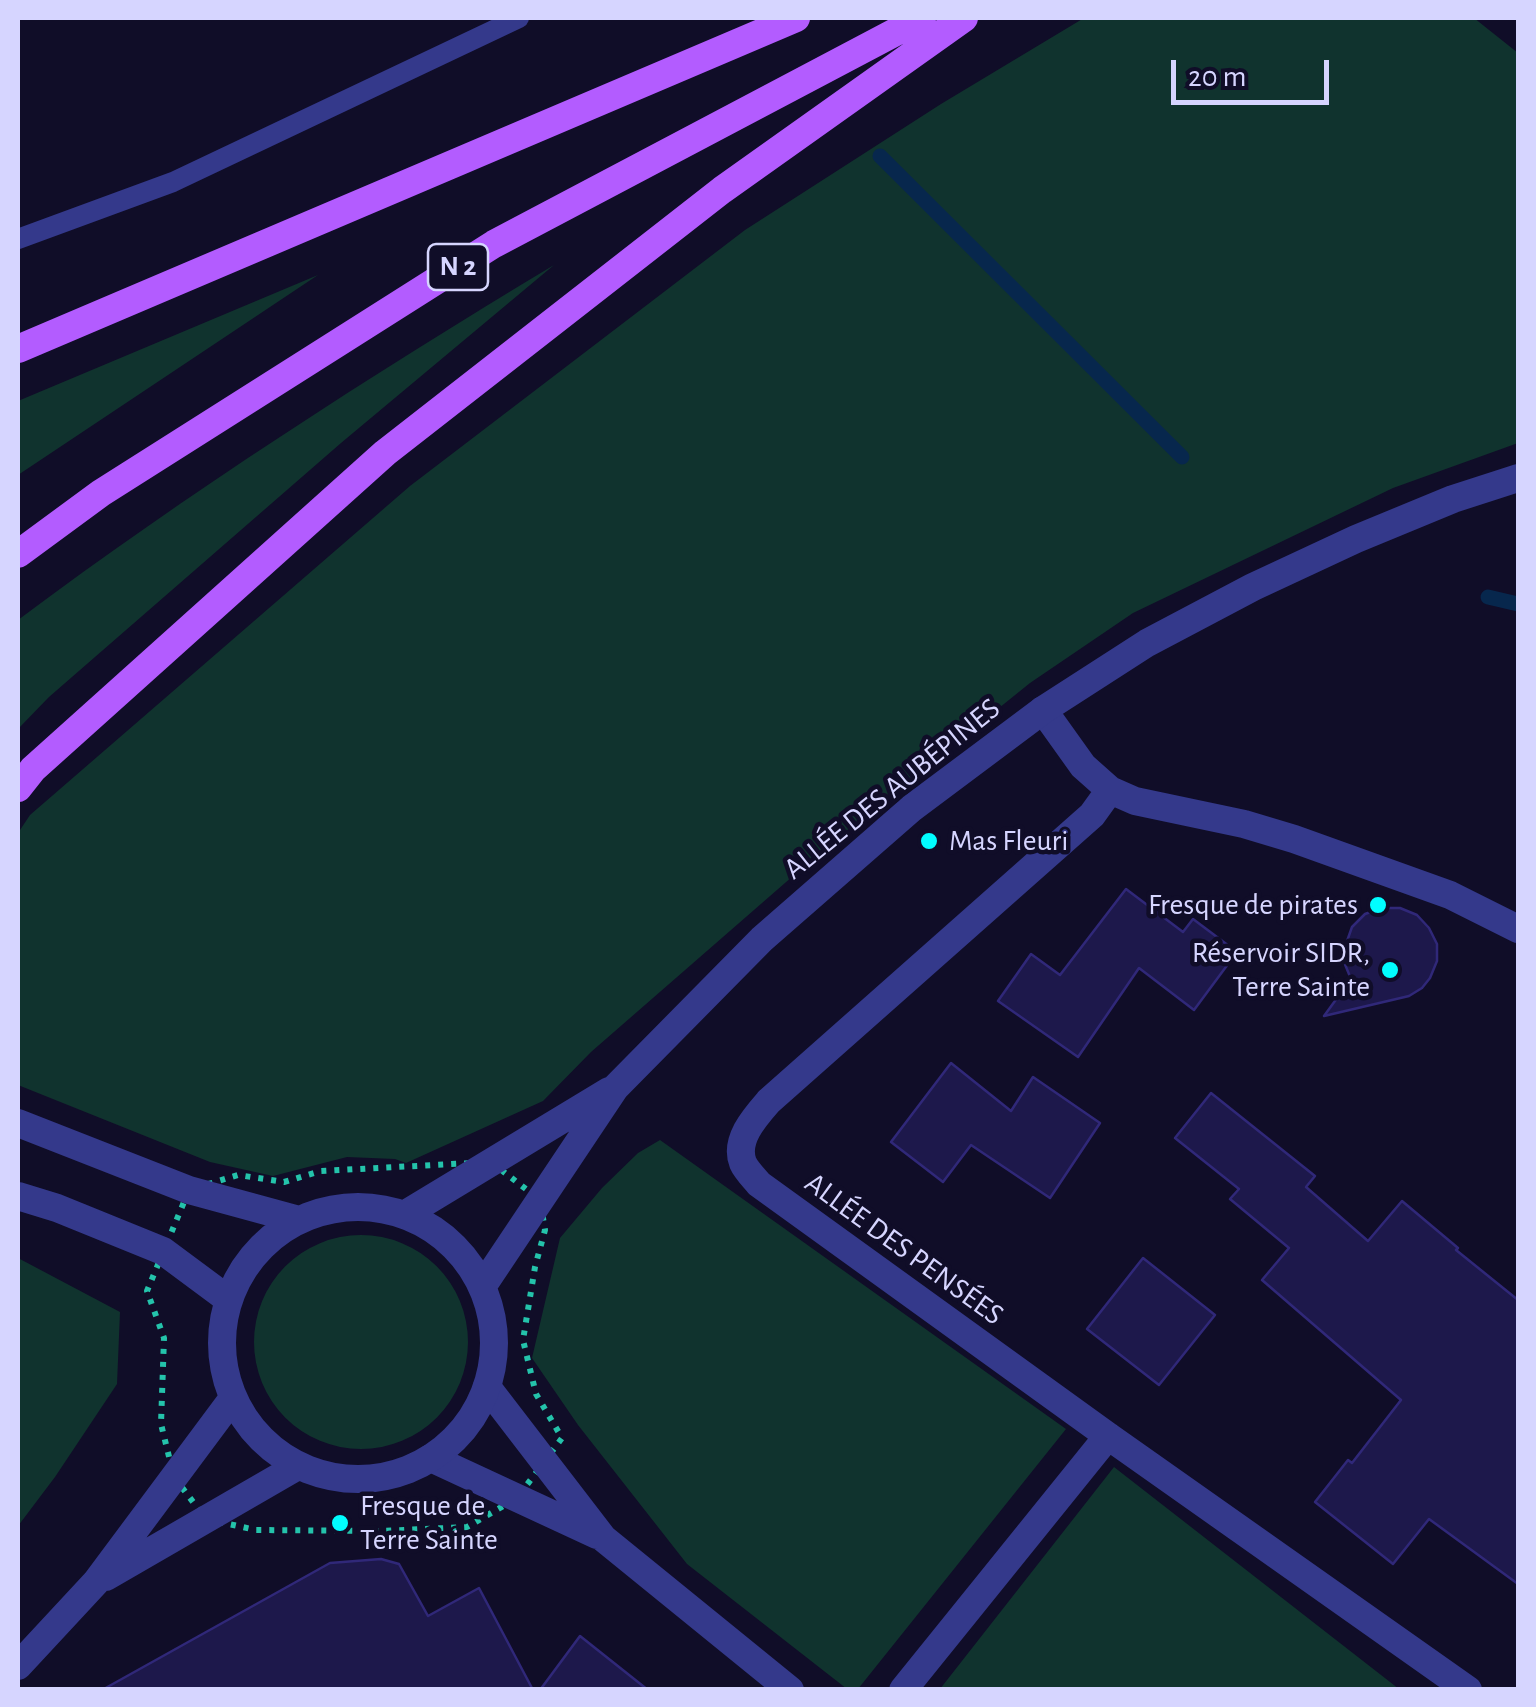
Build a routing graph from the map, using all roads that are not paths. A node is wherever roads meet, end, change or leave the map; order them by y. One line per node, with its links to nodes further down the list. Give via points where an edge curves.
1 (518, 18): 5 (lane, via 173,182)
2 (796, 18): 6 (main road)
3 (922, 18): 8 (main road, N 2, via 494,244 102,493)
4 (964, 18): 10 (main road, via 722,190 385,453)
5 (18, 239)
6 (18, 350)
7 (1518, 478): 9 (street, via 1356,539 1253,587 1147,643)
8 (18, 554)
9 (1043, 710): 11 (street, ALLÉE DES AUBÉPINES); 13 (street, ALLÉE DES AUBÉPINES, via 912,808 806,899)
10 (18, 788)
11 (1110, 790): 12 (street, ALLÉE DES AUBÉPINES, via 1294,839 1450,895); 22 (street, ALLÉE DES PENSÉES, via 1092,816 769,1101 741,1147 743,1164 759,1184)
12 (1518, 928)
13 (615, 1088): 16 (street, ALLÉE DES AUBÉPINES); 18 (street, ALLÉE DES AUBÉPINES)
14 (18, 1123): 17 (street, via 188,1190)
15 (18, 1196): 19 (street, via 163,1251)
16 (404, 1214): 17 (street, via 333,1209); 18 (street, via 463,1256)
17 (300, 1220): 19 (street, via 269,1240)
18 (482, 1287): 20 (street, via 494,1354)
19 (229, 1300): 21 (street, via 224,1366)
20 (486, 1387): 23 (street, via 465,1427); 25 (street)
21 (232, 1398): 24 (street, via 271,1449); 26 (street)
22 (1108, 1436): 29 (street); 30 (street, ALLÉE DES PENSÉES)
23 (432, 1458): 24 (street, via 389,1477 342,1479); 25 (street)
24 (298, 1466): 26 (street)
25 (603, 1538): 28 (street)
26 (96, 1582): 27 (street)
27 (18, 1666)
28 (790, 1690)
29 (903, 1690)
30 (1468, 1690)

